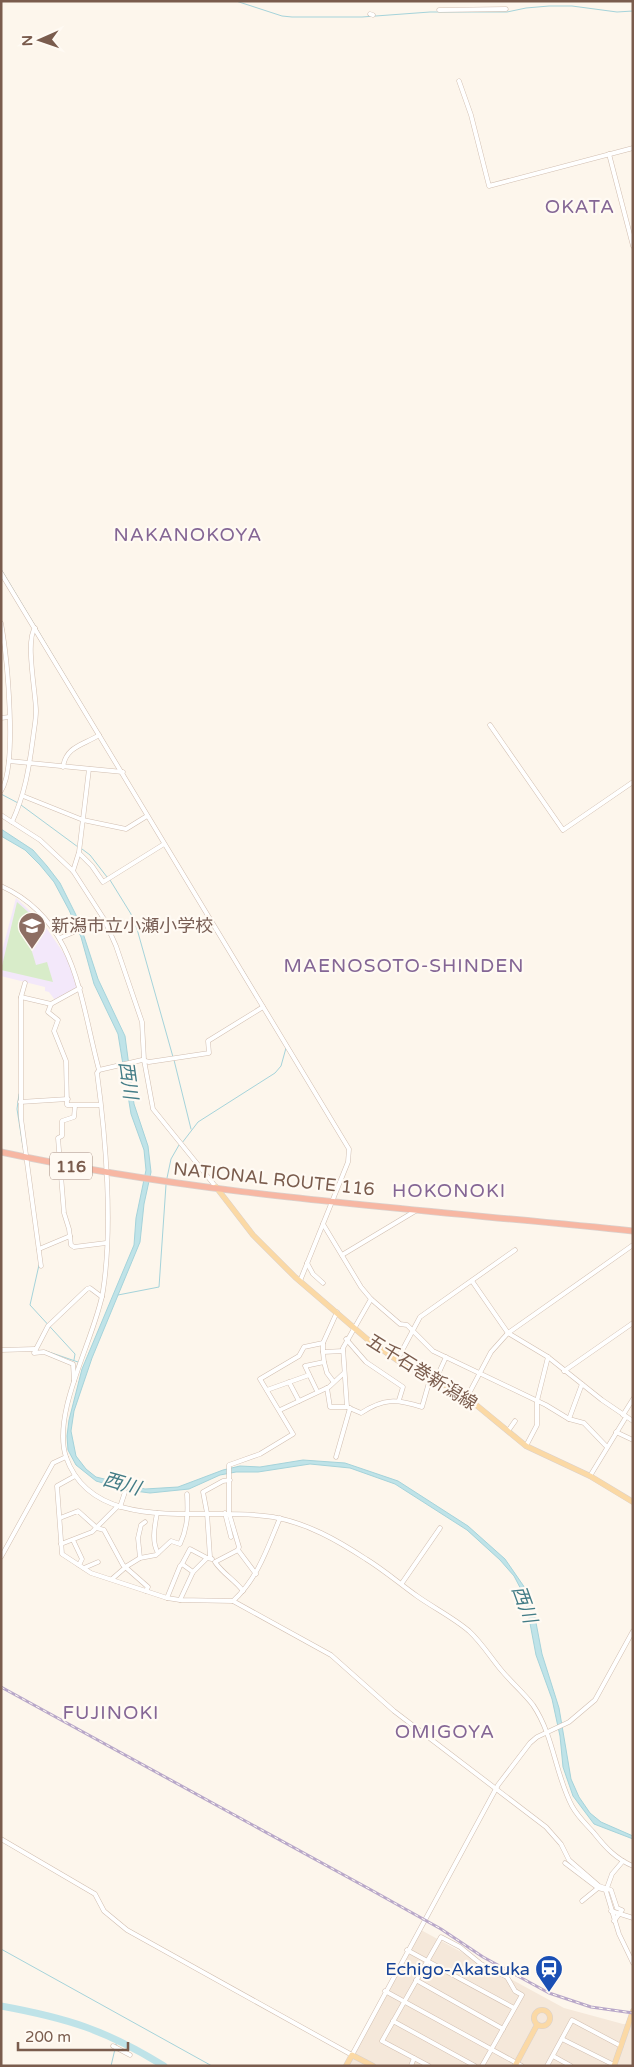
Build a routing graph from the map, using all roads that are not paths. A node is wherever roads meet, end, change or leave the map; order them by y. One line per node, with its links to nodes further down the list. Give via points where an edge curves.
1 (506, 9): 2 (street)
2 (439, 10)
3 (459, 81): 5 (street, via 489,186)
4 (633, 148): 5 (street)
5 (609, 154): 6 (street)
6 (633, 246)
7 (1, 573): 9 (street)
8 (1, 623): 10 (street)
9 (35, 628): 13 (street); 15 (street, via 32,643 36,712)
10 (9, 717): 11 (street); 14 (street)
11 (1, 718)
12 (490, 725): 19 (street, via 563,830)
13 (100, 735): 16 (street, via 69,751); 18 (street)
14 (9, 761): 15 (street); 20 (street)
15 (30, 763): 16 (street); 21 (street)
16 (63, 767): 17 (street)
17 (89, 769): 18 (street); 24 (street)
18 (122, 772): 23 (street)
19 (633, 782)
20 (1, 791)
21 (23, 796): 24 (street); 25 (street)
22 (1, 815): 25 (street)
23 (147, 816): 24 (street, via 126,829); 26 (street)
24 (83, 820): 27 (street)
25 (12, 822): 28 (street, via 40,840)
26 (164, 844): 27 (street, via 104,882); 36 (street)
27 (79, 853): 28 (street)
28 (73, 871): 30 (street)
29 (1, 886): 31 (street, via 28,901)
30 (104, 919): 31 (street); 37 (street, via 138,1011)
31 (60, 938): 33 (street)
32 (25, 983): 34 (street)
33 (80, 988): 35 (street); 38 (street)
34 (22, 997): 35 (street); 40 (street)
35 (51, 1004): 39 (street, via 48,1012 58,1020 54,1034 66,1061)
36 (263, 1007): 37 (street, via 208,1041 209,1053 149,1062); 48 (street, via 348,1149 348,1162)
37 (144, 1060): 38 (street); 47 (street, via 156,1114)
38 (99, 1070): 41 (street)
39 (68, 1099): 40 (street); 42 (street, via 68,1105)
40 (20, 1102): 44 (street)
41 (100, 1104): 42 (street); 46 (street)
42 (75, 1106): 45 (street, via 74,1117 62,1121 62,1136 58,1138)
43 (1, 1152): 44 (highway, 116)
44 (26, 1157): 45 (highway, 116); 55 (street)
45 (60, 1164): 46 (highway, 116); 52 (street, via 64,1213)
46 (105, 1173): 47 (highway, NATIONAL ROUTE 116 / 116); 53 (street)
47 (216, 1187): 48 (highway, NATIONAL ROUTE 116 / 116); 60 (main road, 五千石巻新潟線, via 253,1235)
48 (332, 1201): 49 (highway, NATIONAL ROUTE 116 / 116); 50 (street)
49 (418, 1210): 51 (highway, NATIONAL ROUTE 116 / 116); 57 (street)
50 (323, 1224): 57 (street); 58 (street)
51 (633, 1231)
52 (70, 1236): 53 (street, via 74,1247); 55 (street)
53 (106, 1243): 63 (street)
54 (633, 1245): 69 (street)
55 (39, 1249): 59 (street)
56 (516, 1250): 61 (street)
57 (342, 1255): 64 (street)
58 (307, 1263): 60 (street); 62 (street)
59 (41, 1266)
60 (300, 1281): 65 (main road, 五千石巻新潟線)
61 (472, 1281): 68 (street, via 420,1317); 69 (street)
62 (323, 1283)
63 (102, 1297): 72 (street, via 87,1289 48,1326); 88 (street)
64 (372, 1299): 67 (street); 68 (street, via 400,1324)
65 (337, 1312): 67 (main road, 五千石巻新潟線); 71 (street)
66 (633, 1323): 82 (street)
67 (354, 1327): 70 (street); 79 (main road, 五千石巻新潟線)
68 (412, 1330): 77 (street, via 433,1351); 79 (street)
69 (508, 1333): 78 (street); 84 (street, via 491,1352)
70 (346, 1339): 74 (street); 96 (street, via 366,1362 403,1387)
71 (323, 1343): 75 (street); 76 (street, via 304,1348)
72 (35, 1349): 73 (street); 88 (street, via 34,1353 44,1352 73,1364)
73 (1, 1350)
74 (343, 1351): 75 (street); 83 (street)
75 (324, 1352): 80 (street)
76 (299, 1356): 81 (street); 92 (street, via 260,1379)
77 (446, 1357): 84 (street); 86 (street)
78 (548, 1357): 82 (street); 98 (street)
79 (396, 1360): 86 (main road, 五千石巻新潟線)
80 (324, 1362): 81 (street); 87 (street)
81 (305, 1366): 85 (street)
82 (564, 1371): 90 (street)
83 (344, 1373): 87 (street); 99 (street)
84 (481, 1373): 94 (street); 98 (street)
85 (309, 1375): 89 (street); 93 (street)
86 (433, 1380): 94 (main road, 五千石巻新潟線); 96 (street, via 422,1407)
87 (333, 1381): 91 (street)
88 (74, 1382): 110 (street, via 65,1422)
89 (289, 1382): 92 (street); 97 (street)
90 (582, 1384): 101 (street); 102 (street)
91 (327, 1388): 93 (street); 99 (street, via 330,1407)
92 (267, 1390): 100 (street)
93 (317, 1392): 97 (street)
94 (466, 1399): 105 (main road, 五千石巻新潟線)
95 (633, 1399): 101 (street)
96 (399, 1400): 99 (street, via 361,1413)
97 (298, 1401): 100 (street)
98 (537, 1401): 102 (street); 108 (street, via 537,1425)
99 (348, 1408): 111 (street)
100 (280, 1410): 114 (street, via 293,1434 260,1454 229,1465)
101 (625, 1416): 104 (street); 106 (street)
102 (569, 1419): 109 (street, via 584,1423)
103 (515, 1421): 105 (street)
104 (633, 1421)
105 (508, 1430): 108 (main road, 五千石巻新潟線)
106 (616, 1432): 107 (street); 109 (street)
107 (633, 1440)
108 (526, 1446): 113 (main road, 五千石巻新潟線)
109 (607, 1447): 113 (street)
110 (66, 1457): 112 (street); 135 (street, via 53,1463)
111 (336, 1457)
112 (75, 1476): 118 (street, via 95,1495); 123 (street, via 58,1486)
113 (590, 1476): 117 (main road, 五千石巻新潟線)
114 (230, 1479): 121 (street, via 202,1492); 122 (street)
115 (125, 1492): 118 (street)
116 (187, 1494): 120 (street)
117 (633, 1502)
118 (119, 1506): 119 (street); 126 (street)
119 (157, 1513): 120 (street); 134 (street, via 154,1532)
120 (188, 1513): 121 (street); 131 (street)
121 (207, 1513): 122 (street); 136 (street)
122 (227, 1513): 124 (street); 128 (street); 133 (street)
123 (60, 1518): 126 (street, via 78,1511); 130 (street)
124 (280, 1518): 145 (street); 147 (street, via 334,1539)
125 (145, 1522): 137 (street, via 138,1538)
126 (97, 1528): 129 (street, via 87,1536); 142 (street, via 107,1533 123,1565)
127 (440, 1528): 147 (street)
128 (231, 1537)
129 (73, 1540): 130 (street); 141 (street, via 82,1559)
130 (61, 1544): 141 (street, via 62,1554)
131 (180, 1544): 132 (street); 134 (street, via 171,1541)
132 (190, 1549): 136 (street); 140 (street)
133 (238, 1550): 139 (street); 145 (street)
134 (158, 1553): 137 (street)
135 (1, 1557)
136 (209, 1557): 139 (street); 144 (street)
137 (140, 1558): 142 (street)
138 (98, 1562): 143 (street)
139 (215, 1562): 149 (street)
140 (182, 1564): 144 (street); 150 (street)
141 (79, 1565): 143 (street)
142 (127, 1566): 146 (street); 148 (street, via 148,1587)
143 (84, 1568): 146 (street)
144 (194, 1572): 151 (street)
145 (256, 1574): 149 (street)
146 (112, 1579): 148 (street)
147 (402, 1583): 154 (street, via 479,1641 531,1703)
148 (146, 1591): 150 (street)
149 (244, 1592): 152 (street)
150 (167, 1598): 151 (street)
151 (180, 1600): 152 (street)
152 (233, 1600): 155 (street, via 331,1655 394,1711)
153 (633, 1631): 154 (street, via 595,1700 565,1724)
154 (547, 1733): 155 (street, via 530,1743); 157 (street, via 568,1797 577,1814 604,1846)
155 (495, 1789): 161 (street, via 546,1827 561,1844 569,1860); 167 (street)
156 (1, 1839): 184 (street, via 95,1894 104,1911 127,1930)
157 (622, 1861): 159 (street); 161 (street)
158 (565, 1863): 160 (street)
159 (633, 1866)
160 (598, 1888): 161 (street); 162 (street)
161 (606, 1890): 163 (street); 164 (street, via 611,1890 614,1895 617,1908 622,1910)
162 (582, 1901)
163 (611, 1911): 164 (street); 166 (street)
164 (620, 1914): 165 (street); 166 (street)
165 (633, 1918)
166 (614, 1921): 169 (street)
167 (407, 1950): 168 (street); 171 (street)
168 (426, 1961): 170 (street); 173 (street); 173 (street, via 441,1937 460,1947 481,1964 507,1978 515,1991 522,1995)
169 (633, 1963)
170 (416, 1980): 172 (street); 178 (street)
171 (385, 1991): 172 (street); 184 (street)
172 (404, 2001): 175 (street); 182 (street)
173 (514, 2008): 178 (street)
174 (633, 2011): 177 (main road)
175 (393, 2021): 186 (street, via 382,2041); 193 (street)
176 (537, 2025): 187 (main road)
177 (630, 2027): 181 (main road)
178 (503, 2028): 182 (street)
179 (562, 2038): 181 (street, via 572,2020); 185 (street); 188 (street)
180 (113, 2046): 183 (street)
181 (621, 2046): 188 (main road)
182 (492, 2049): 187 (street); 194 (street)
183 (130, 2055)
184 (352, 2055): 189 (main road); 190 (main road)
185 (553, 2056): 195 (street); 196 (street)
186 (414, 2058): 191 (street); 192 (street)
187 (518, 2065)
188 (614, 2065)
189 (346, 2066)
190 (373, 2066)
191 (410, 2066)
192 (429, 2066)
193 (475, 2066)
194 (482, 2066)
195 (547, 2066)
196 (571, 2066)

